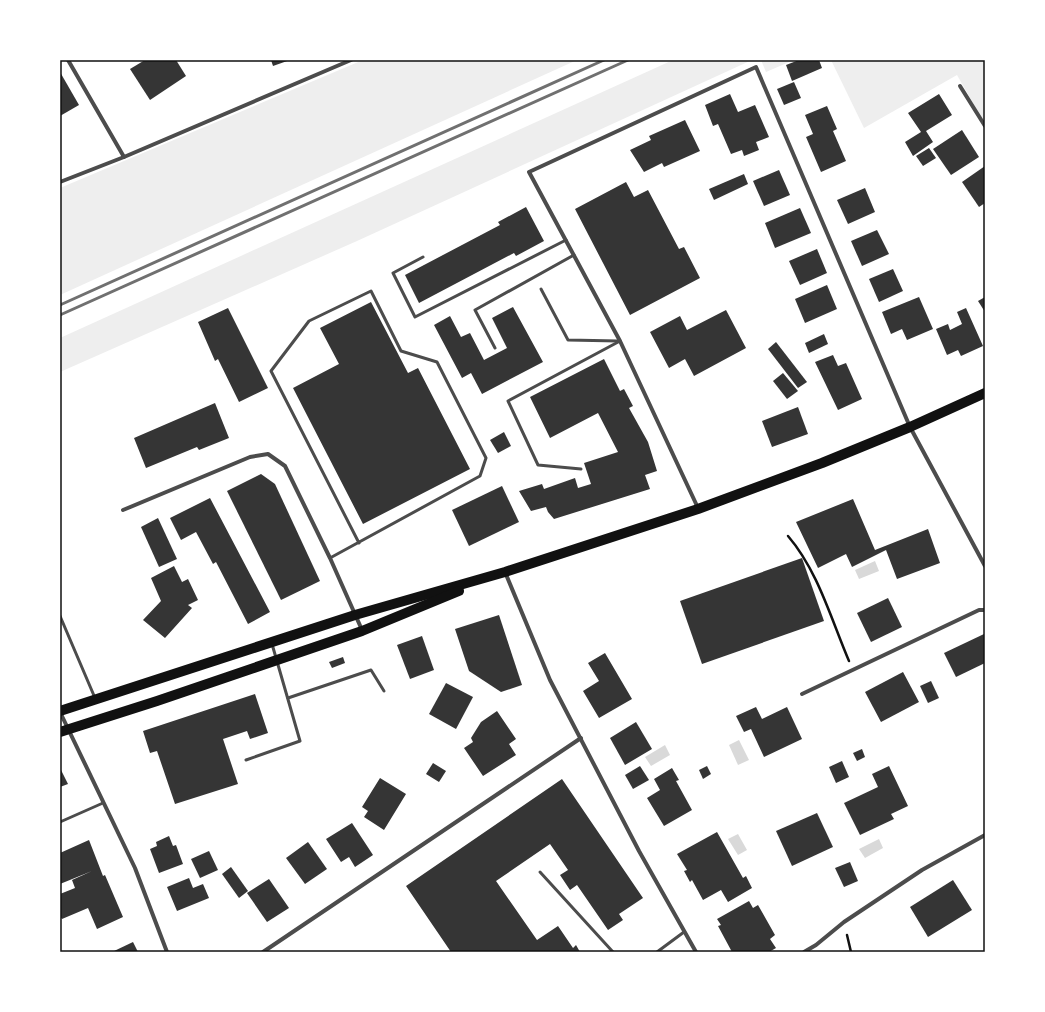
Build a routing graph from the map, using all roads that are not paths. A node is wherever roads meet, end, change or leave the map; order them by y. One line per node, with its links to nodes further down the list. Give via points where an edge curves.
1 (68, 60): 5 (street)
2 (351, 60): 5 (street)
3 (960, 86): 4 (street)
4 (985, 126)
5 (124, 157): 6 (street)
6 (60, 182)
7 (566, 240): 8 (street); 9 (lane, via 415,317 393,273); 14 (street, via 529,172 756,67)
8 (574, 255): 11 (street); 12 (lane, via 475,310)
9 (423, 257)
10 (541, 289): 11 (lane, via 568,340)
11 (620, 341): 15 (lane, via 508,401 538,465); 16 (street)
12 (495, 348)
13 (985, 393): 14 (main road)
14 (910, 427): 16 (main road); 20 (street)
15 (581, 469)
16 (698, 509): 21 (main road)
17 (123, 510): 19 (street, via 250,457 268,454 285,466)
18 (359, 543): 18 (lane, via 480,476 486,458 437,362 401,351 371,291 309,321 271,371); 19 (lane)
19 (330, 558): 23 (street)
20 (985, 566)
21 (505, 572): 23 (main road); 25 (main road); 34 (street, via 550,680)
22 (985, 610): 29 (street, via 979,610)
23 (355, 615): 25 (street); 26 (main road)
24 (60, 616): 31 (lane)
25 (362, 631): 27 (main road)
26 (272, 642): 27 (lane); 31 (main road)
27 (277, 659): 30 (lane); 33 (main road)
28 (384, 691): 30 (lane, via 371,670)
29 (802, 694)
30 (288, 698): 35 (lane, via 300,741)
31 (96, 700): 32 (main road)
32 (60, 712): 33 (street)
33 (64, 731): 36 (street)
34 (581, 738): 40 (street); 42 (street)
35 (246, 760)
36 (103, 803): 37 (lane); 41 (street, via 135,868)
37 (60, 822)
38 (985, 835): 46 (street, via 922,870)
39 (540, 872): 43 (lane)
40 (684, 932): 44 (lane); 45 (street)
41 (166, 952)
42 (262, 952)
43 (614, 952)
44 (657, 952)
45 (696, 952)
46 (804, 952)

